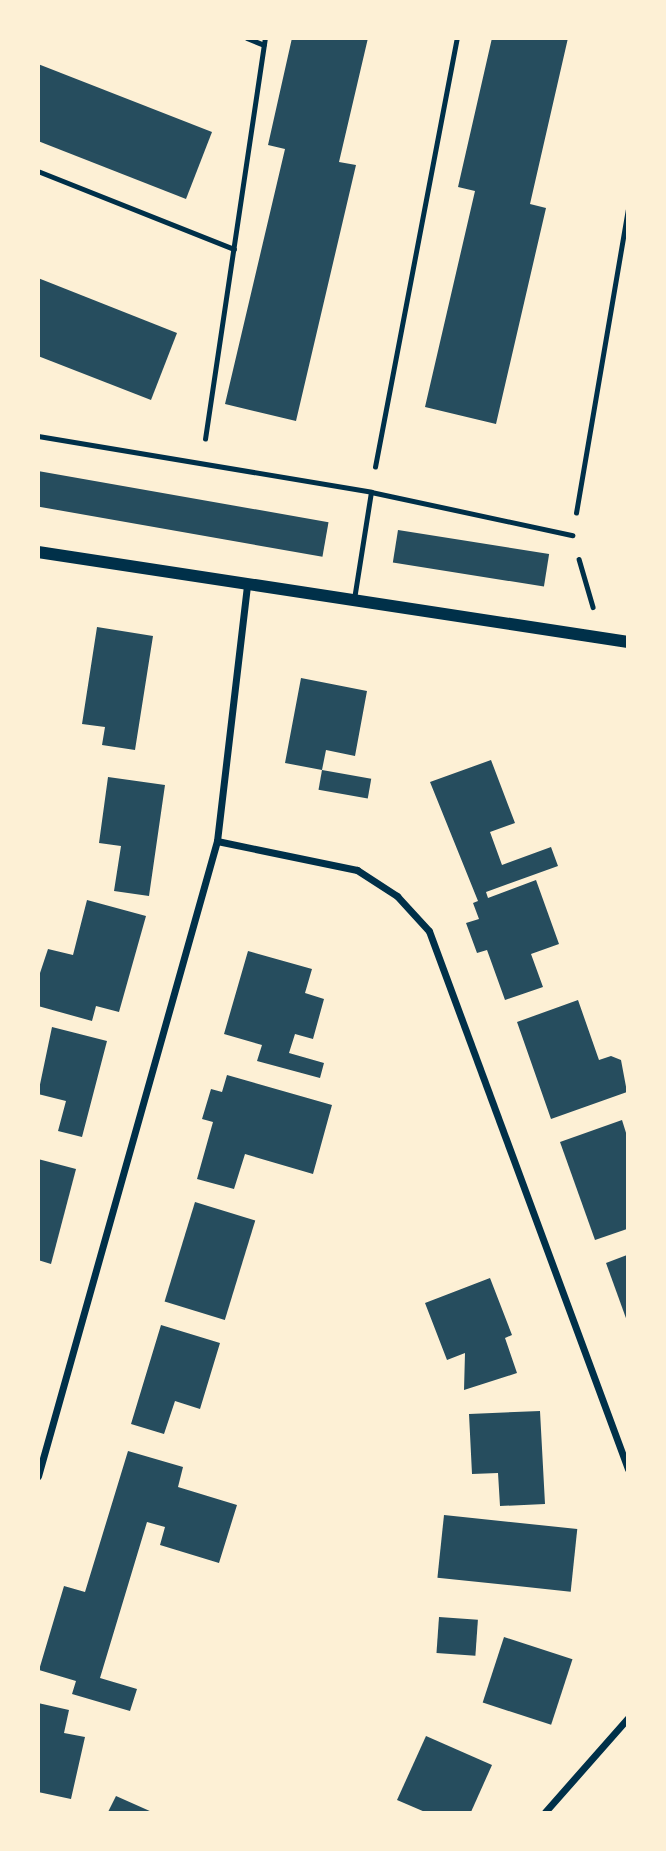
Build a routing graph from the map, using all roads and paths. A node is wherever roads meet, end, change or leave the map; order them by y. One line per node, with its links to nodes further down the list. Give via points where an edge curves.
1 (247, 38): 4 (path)
2 (265, 38): 4 (path)
3 (457, 38): 10 (path)
4 (264, 45): 7 (path)
5 (38, 171): 7 (path)
6 (628, 210): 11 (path)
7 (234, 249): 9 (path)
8 (38, 436): 9 (lane)
9 (202, 463): 10 (lane)
10 (370, 492): 11 (lane); 14 (lane)
11 (572, 535): 15 (path)
12 (38, 552): 13 (street)
13 (247, 583): 14 (street); 17 (street)
14 (354, 599): 15 (street)
15 (603, 638): 16 (street)
16 (628, 642)
17 (217, 841): 18 (street, via 358,870 397,896 429,931); 19 (street)
18 (628, 1469)
19 (38, 1475)
20 (628, 1718): 21 (street)
21 (545, 1812)

